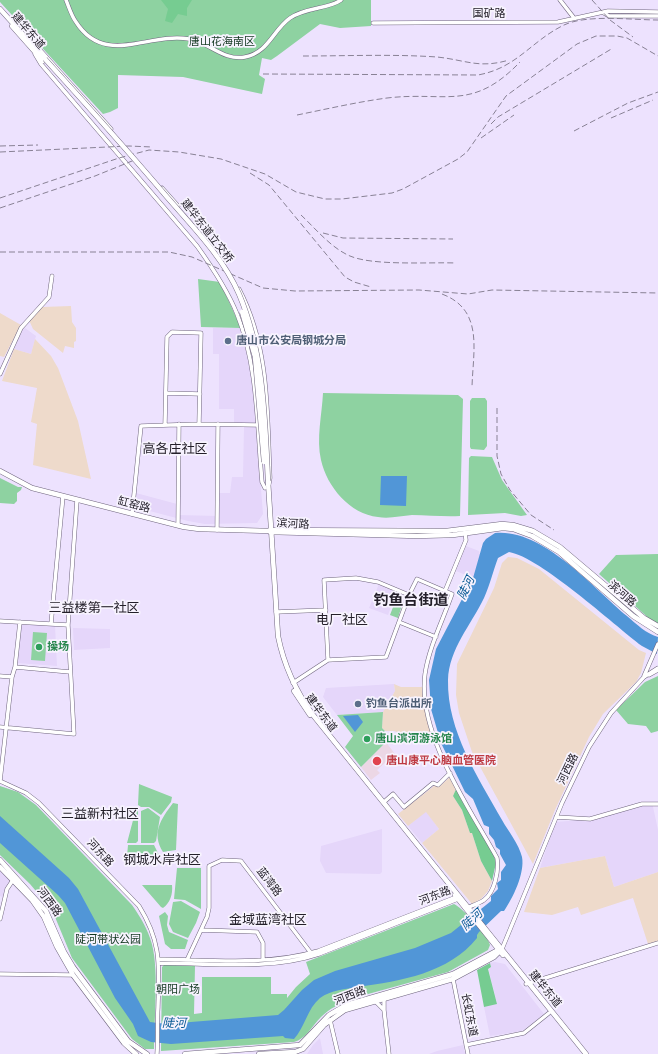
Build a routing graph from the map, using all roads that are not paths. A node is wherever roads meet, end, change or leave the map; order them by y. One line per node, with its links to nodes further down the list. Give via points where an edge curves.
1 (66, 0): 2 (street, via 82,30 103,44 121,46 179,38 199,42 223,55 238,58 256,54 264,48 283,24 296,14)
2 (341, 0)
3 (560, 0): 9 (street)
4 (0, 9): 11 (main road, 建华东道)
5 (0, 12): 11 (main road, 建华东道)
6 (658, 12): 7 (street, 国矿路)
7 (604, 13): 8 (street, 国矿路, via 609,16); 9 (street, 国矿路)
8 (658, 16)
9 (574, 18): 10 (street, 国矿路, via 558,22)
10 (373, 23)
11 (33, 46): 12 (main road, 建华东道); 21 (street, via 41,64 192,241 217,275 237,313 246,343 253,380); 24 (street, via 47,57 194,224 230,272 250,312 264,364 270,478)
12 (44, 60): 23 (main road, 建华东道立交桥, bridge, via 200,238 231,283 255,358)
13 (52, 276): 14 (street, via 49,297 21,328)
14 (0, 374)
15 (166, 393): 16 (street); 16 (street, via 167,337 172,332 201,333); 17 (street)
16 (200, 394): 19 (street)
17 (165, 424): 18 (street); 27 (street, via 141,426)
18 (179, 424): 19 (street); 28 (street)
19 (199, 424): 20 (street)
20 (218, 424): 21 (street); 29 (street)
21 (257, 425): 24 (street, via 262,482)
22 (0, 472): 25 (main road, 缸窑路, via 32,488)
23 (266, 481): 24 (main road, 建华东道)
24 (267, 488): 30 (main road, 建华东道)
25 (62, 496): 26 (main road, 缸窑路); 39 (street)
26 (77, 500): 27 (main road, 缸窑路); 40 (street)
27 (132, 514): 28 (main road, 缸窑路)
28 (178, 525): 29 (main road, 缸窑路)
29 (217, 530): 30 (main road, 缸窑路)
30 (271, 531): 31 (main road, 滨河路); 35 (main road, 建华东道); 64 (main road, 建华东道, via 273,612 278,647 293,689 303,707)
31 (465, 531): 32 (street, via 466,540); 41 (main road, 滨河路, via 502,524 533,531 560,547 644,618); 42 (main road, 滨河路, via 513,529 546,543 633,616)
32 (445, 591): 33 (street, via 417,579); 43 (street, via 452,594)
33 (409, 595): 34 (street, via 378,582 356,578 324,580); 38 (street)
34 (326, 610): 35 (street); 45 (street)
35 (276, 612): 52 (main road, 建华东道, via 283,657)
36 (0, 621): 37 (street)
37 (20, 622): 39 (street); 46 (street)
38 (399, 622): 43 (street); 45 (street, via 386,657)
39 (51, 624): 40 (street)
40 (68, 625): 48 (street)
41 (658, 626)
42 (658, 632)
43 (436, 637): 55 (street, via 426,673 425,702 437,747)
44 (658, 644): 51 (street)
45 (328, 660): 52 (street)
46 (15, 667): 48 (street); 50 (street)
47 (658, 669): 51 (street, 河西路)
48 (70, 672): 54 (street, via 74,734)
49 (0, 676): 50 (street)
50 (12, 677): 54 (street)
51 (644, 677): 59 (street, 河西路, via 604,722 574,776)
52 (293, 683): 57 (main road, 建华东道, via 313,715)
53 (0, 727): 54 (street)
54 (6, 728): 56 (street)
55 (450, 773): 57 (street, via 438,785 433,783 404,807 393,794); 66 (street, via 498,863 489,895)
56 (0, 781): 74 (street, 河东路, via 26,793 39,803 139,906 155,937)
57 (384, 802): 64 (main road, 建华东道)
58 (658, 804): 59 (street, via 642,804 590,819)
59 (556, 817): 70 (street, 河西路)
60 (0, 860): 62 (main road, 河西路)
61 (0, 867): 62 (main road, 河西路)
62 (14, 878): 65 (street, via 9,884); 76 (main road, 河西路, via 44,916 56,947); 84 (main road, 河西路, via 46,911 73,967)
63 (0, 897): 65 (street)
64 (458, 897): 66 (main road, 建华东道); 71 (street, 河东路); 74 (street, 河东路, via 319,954 300,959 248,964)
65 (4, 900): 67 (street)
66 (470, 909): 70 (main road, 建华东道)
67 (0, 919)
68 (201, 930): 71 (street, 蓝湾路, via 209,908 209,866 222,860 241,861); 72 (street); 73 (street, via 256,932 263,943)
69 (658, 943): 78 (street)
70 (500, 950): 77 (main road, 河西路); 78 (main road, 建华东道); 86 (main road, 河西路, via 453,974 346,1005 329,1015)
71 (311, 953): 73 (street, 河东路)
72 (187, 960): 73 (street, 河东路); 74 (street, 河东路)
73 (263, 960)
74 (159, 961): 89 (street, 河东路)
75 (0, 974): 76 (street)
76 (73, 975): 84 (main road, 河西路)
77 (453, 979): 79 (main road, 河西路); 85 (street, 长虹东道)
78 (528, 984): 82 (main road, 建华东道); 96 (main road, 建华东道)
79 (384, 999): 80 (main road, 河西路); 81 (street)
80 (375, 1001): 81 (street); 83 (main road, 河西路, via 345,1010)
81 (384, 1010): 93 (street)
82 (549, 1013): 85 (street, via 524,1033); 95 (main road, 建华东道)
83 (330, 1020): 86 (main road, 河西路); 92 (street)
84 (126, 1042): 87 (main road, 河西路); 88 (main road, 河西路)
85 (466, 1045): 94 (street, 长虹东道)
86 (302, 1049): 90 (main road); 91 (main road, via 295,1052)
87 (136, 1054)
88 (147, 1054)
89 (157, 1054)
90 (185, 1054)
91 (259, 1054)
92 (338, 1054)
93 (389, 1054)
94 (468, 1054)
95 (582, 1054)
96 (586, 1054)

